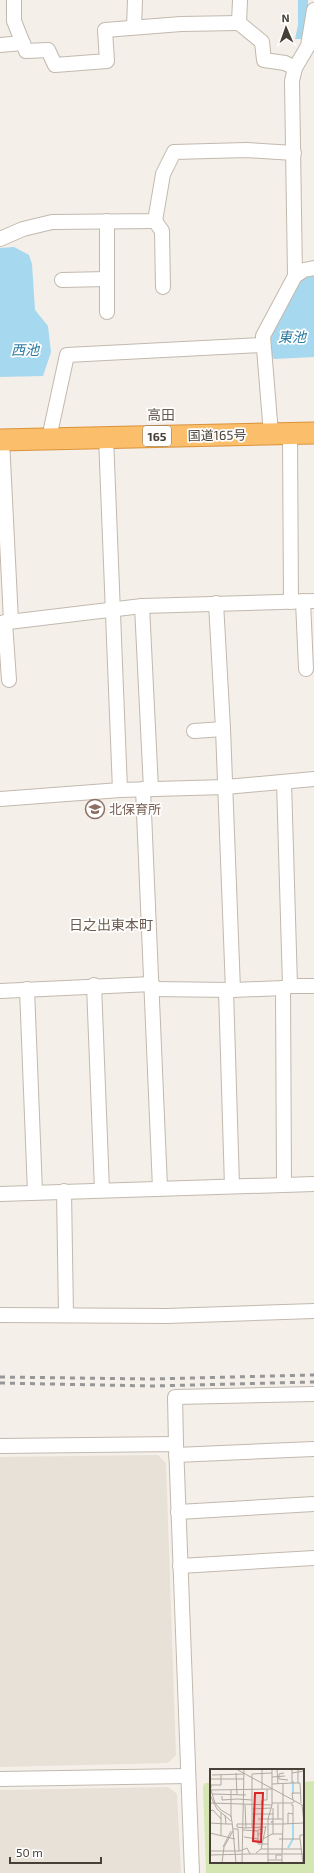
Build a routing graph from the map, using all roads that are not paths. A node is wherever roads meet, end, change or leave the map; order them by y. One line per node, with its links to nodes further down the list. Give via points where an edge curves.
1 (14, 0): 7 (street, via 14,21)
2 (135, 0): 6 (street)
3 (240, 0): 5 (street)
4 (314, 10): 9 (street, via 308,46)
5 (239, 23): 6 (street); 9 (street, via 262,42 264,60 285,63)
6 (134, 27): 7 (street, via 105,30 107,61 55,65 48,50 26,51)
7 (22, 43): 8 (street)
8 (0, 45)
9 (295, 68): 10 (street, via 292,81)
10 (294, 153): 11 (street, via 246,150 174,152 163,174); 15 (street)
11 (155, 220): 12 (street); 18 (street, via 162,231)
12 (107, 221): 13 (street, via 37,224); 16 (street)
13 (0, 239)
14 (314, 268): 15 (street, via 304,270)
15 (295, 276): 20 (street, via 263,336)
16 (107, 279): 17 (street); 19 (street)
17 (62, 280)
18 (162, 287)
19 (107, 312)
20 (263, 345): 22 (street); 24 (street, via 67,355)
21 (314, 433): 22 (highway, 国道165号 / 165)
22 (280, 434): 23 (highway, 国道165号 / 165); 26 (street)
23 (106, 437): 24 (highway, 国道165号 / 165); 29 (street)
24 (49, 438): 25 (highway, 国道165号 / 165)
25 (1, 440): 30 (street)
26 (303, 601): 27 (street); 31 (street)
27 (216, 603): 28 (street); 33 (street)
28 (142, 606): 29 (street); 38 (street)
29 (112, 609): 30 (street); 39 (street)
30 (5, 622): 32 (street)
31 (306, 669)
32 (9, 680)
33 (223, 729): 34 (street); 37 (street)
34 (194, 730)
35 (314, 779): 36 (street)
36 (284, 782): 37 (street); 44 (street)
37 (226, 787): 38 (street); 46 (street)
38 (147, 789): 39 (street); 43 (street)
39 (120, 790): 40 (street)
40 (0, 799)
41 (94, 985): 43 (street); 45 (street); 52 (street)
42 (314, 986): 44 (street)
43 (152, 987): 46 (street); 51 (street)
44 (287, 987): 46 (street); 48 (street)
45 (27, 989): 47 (street); 54 (street)
46 (230, 990): 50 (street)
47 (0, 991)
48 (284, 1184): 49 (street); 50 (street)
49 (314, 1184)
50 (232, 1186): 51 (street)
51 (160, 1188): 52 (street)
52 (102, 1190): 53 (street)
53 (64, 1191): 54 (street); 58 (street)
54 (35, 1192): 55 (street)
55 (0, 1194)
56 (314, 1311): 58 (street, via 167,1316)
57 (0, 1315): 58 (street)
58 (66, 1315)
59 (314, 1394): 61 (street, via 175,1397)
60 (0, 1446): 61 (street)
61 (176, 1449): 62 (street); 64 (street)
62 (314, 1449)
63 (314, 1504): 64 (street)
64 (178, 1512): 66 (street)
65 (314, 1558): 66 (street)
66 (180, 1566): 67 (street)
67 (188, 1776): 68 (street); 69 (street)
68 (0, 1779)
69 (192, 1873)

